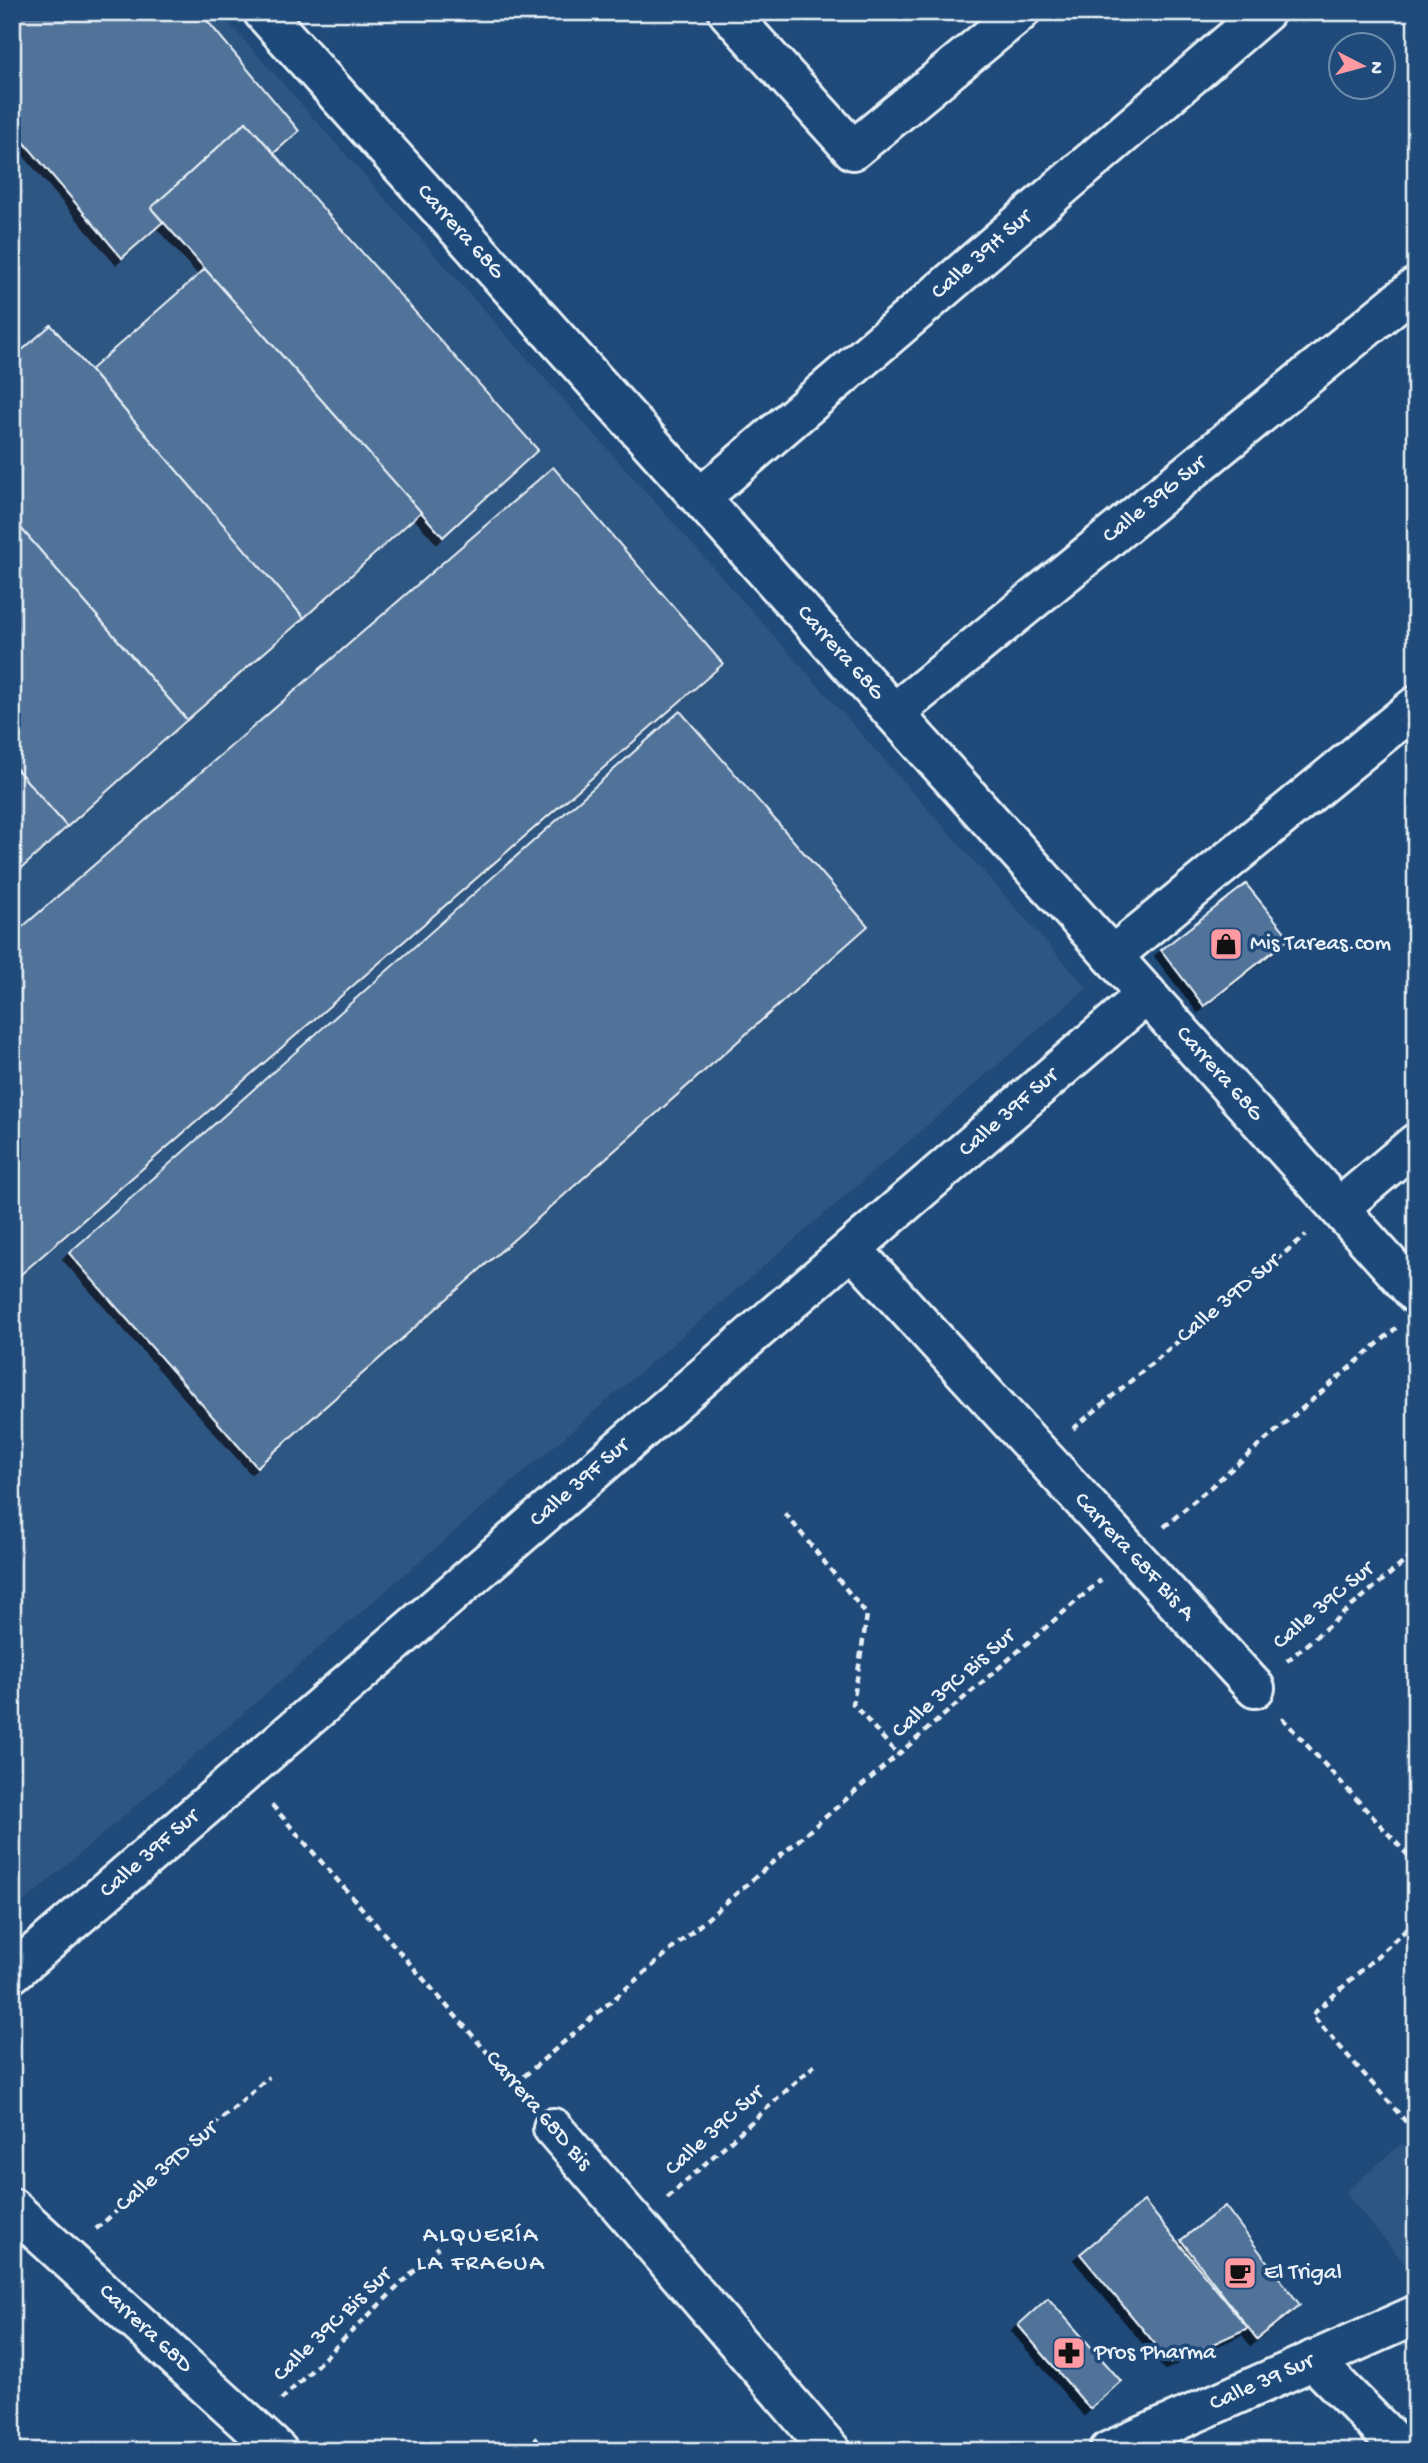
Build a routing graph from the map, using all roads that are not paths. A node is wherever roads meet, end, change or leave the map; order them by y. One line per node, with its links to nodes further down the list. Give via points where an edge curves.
1 (262, 12): 6 (street, Carrera 68G)
2 (728, 12): 3 (street, via 853,149)
3 (1020, 12)
4 (1265, 12): 6 (street, Calle 39H Sur)
5 (1416, 287): 8 (street, Calle 39G Sur)
6 (700, 498): 8 (street, Carrera 68G)
7 (1416, 706): 9 (street)
8 (894, 713): 9 (street, Carrera 68G)
9 (1112, 956): 10 (street, Carrera 68G)
10 (1147, 994): 12 (street, Carrera 68G); 13 (street, Calle 39F Sur)
11 (1416, 1143): 12 (street)
12 (1339, 1208): 14 (street, Carrera 68G)
13 (852, 1249): 15 (street, Carrera 68F Bis A); 16 (street, Calle 39F Sur)
14 (1410, 1307)
15 (1255, 1688)
16 (12, 1973)
17 (553, 2128): 22 (street, Carrera 68D Bis)
18 (12, 2208): 21 (street, Carrera 68D)
19 (1416, 2315): 20 (street, Calle 39 Sur)
20 (1313, 2360): 23 (street, Calle 39 Sur); 24 (street)
21 (265, 2439)
22 (831, 2451)
23 (1109, 2451)
24 (1403, 2451)

